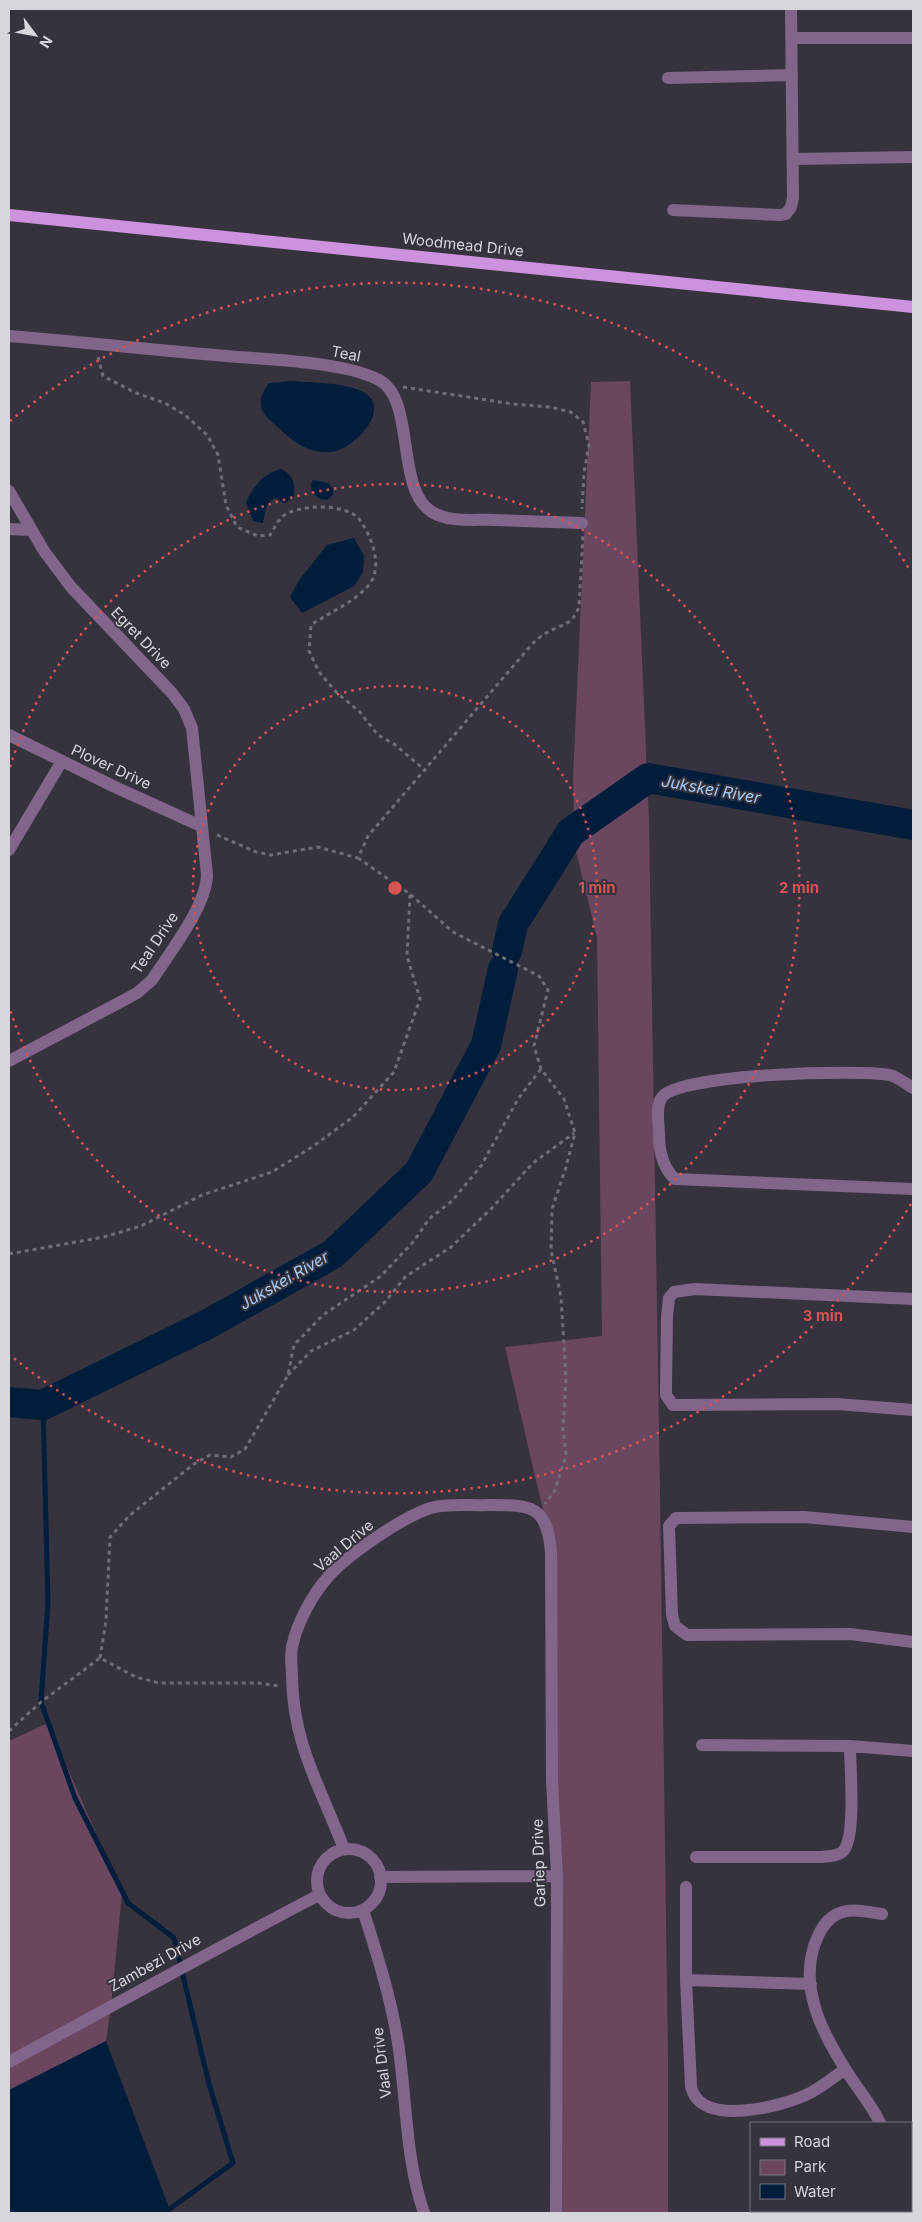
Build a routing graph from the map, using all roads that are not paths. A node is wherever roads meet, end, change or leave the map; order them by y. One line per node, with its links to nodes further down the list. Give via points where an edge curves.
1 (791, 9): 2 (street)
2 (791, 38): 3 (street); 4 (street)
3 (913, 38)
4 (792, 75): 5 (street); 7 (street)
5 (668, 78)
6 (913, 157): 7 (street)
7 (794, 160): 8 (street, via 793,198 786,214)
8 (673, 210)
9 (9, 216): 10 (main road, Woodmead Drive)
10 (913, 307)
11 (9, 336): 13 (street, Teal, via 342,368 374,377 387,385 396,400 412,481 424,505 432,512 456,520)
12 (9, 491): 15 (street, Egret Drive)
13 (582, 523)
14 (9, 529): 15 (street)
15 (30, 530): 18 (street, Egret Drive, via 71,587 184,709 192,728)
16 (9, 735): 17 (street, Plover Drive)
17 (62, 762): 18 (street, Plover Drive); 19 (street)
18 (201, 826): 20 (street, Teal Drive, via 206,889 152,980 132,996)
19 (9, 850)
20 (9, 1061)
21 (913, 1088): 22 (street, via 891,1076 850,1072 750,1076 675,1089 662,1096 659,1104 659,1143 662,1160 675,1179)
22 (913, 1189)
23 (913, 1299): 24 (street, via 695,1289 674,1292 669,1298 667,1316 666,1386 666,1395 673,1405 836,1404)
24 (913, 1410)
25 (538, 1514): 31 (street, Vaal Drive, via 517,1505 433,1507 409,1517 373,1541 329,1576 308,1606 292,1647 295,1715 306,1759); 33 (street, Gariep Drive, via 548,1532 551,1552 552,1781)
26 (913, 1527): 27 (street, via 804,1516 676,1518 669,1526 672,1616 675,1626 688,1634 850,1634)
27 (913, 1642)
28 (702, 1745): 29 (street)
29 (850, 1746): 30 (street); 32 (street, via 849,1839 840,1854 822,1857)
30 (913, 1751)
31 (344, 1849): 34 (street, via 354,1849 372,1859); 36 (street, via 328,1857 318,1872 316,1884)
32 (696, 1857)
33 (557, 1876): 34 (street); 45 (street, Gariep Drive)
34 (380, 1877): 37 (street, via 375,1900)
35 (686, 1887): 39 (street)
36 (319, 1895): 37 (street, via 338,1912); 41 (street, Zambezi Drive)
37 (363, 1910): 44 (street, Vaal Drive, via 391,2007 406,2131 417,2193)
38 (882, 1914): 40 (street, via 840,1911 827,1920 812,1949)
39 (686, 1980): 40 (street); 42 (street, via 691,2086 698,2102 719,2110 746,2110 786,2103 811,2092)
40 (811, 1984): 42 (street, via 820,2023)
41 (9, 2062)
42 (845, 2069): 43 (street)
43 (879, 2122)
44 (424, 2213)
45 (556, 2213)

